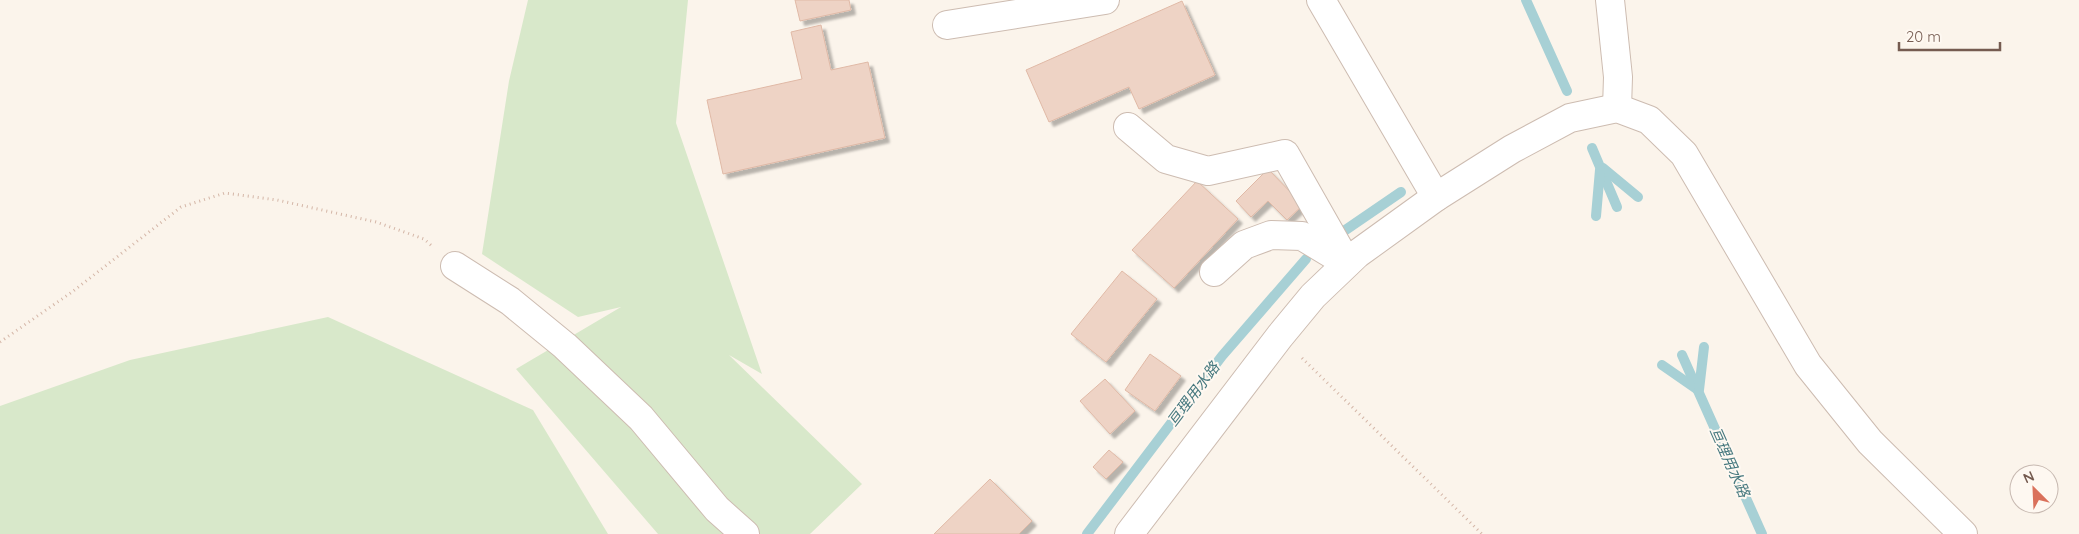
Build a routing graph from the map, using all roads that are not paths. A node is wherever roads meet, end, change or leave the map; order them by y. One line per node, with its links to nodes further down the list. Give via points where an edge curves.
1 (1105, 0): 4 (street)
2 (1321, 0): 7 (street)
3 (1610, 0): 5 (street, via 1618,78)
4 (947, 24)
5 (1617, 108): 7 (street, via 1570,118 1512,149); 13 (street, via 1650,120 1684,154 1808,365 1870,442)
6 (1128, 127): 8 (street, via 1166,159 1208,171 1285,154)
7 (1436, 197): 8 (street)
8 (1347, 263): 10 (street, via 1302,236 1271,235 1244,245); 12 (street, via 1313,296 1280,336)
9 (456, 266): 11 (street, via 510,301 565,346 641,418 717,509)
10 (1214, 272)
11 (744, 534)
12 (1129, 534)
13 (1963, 534)

